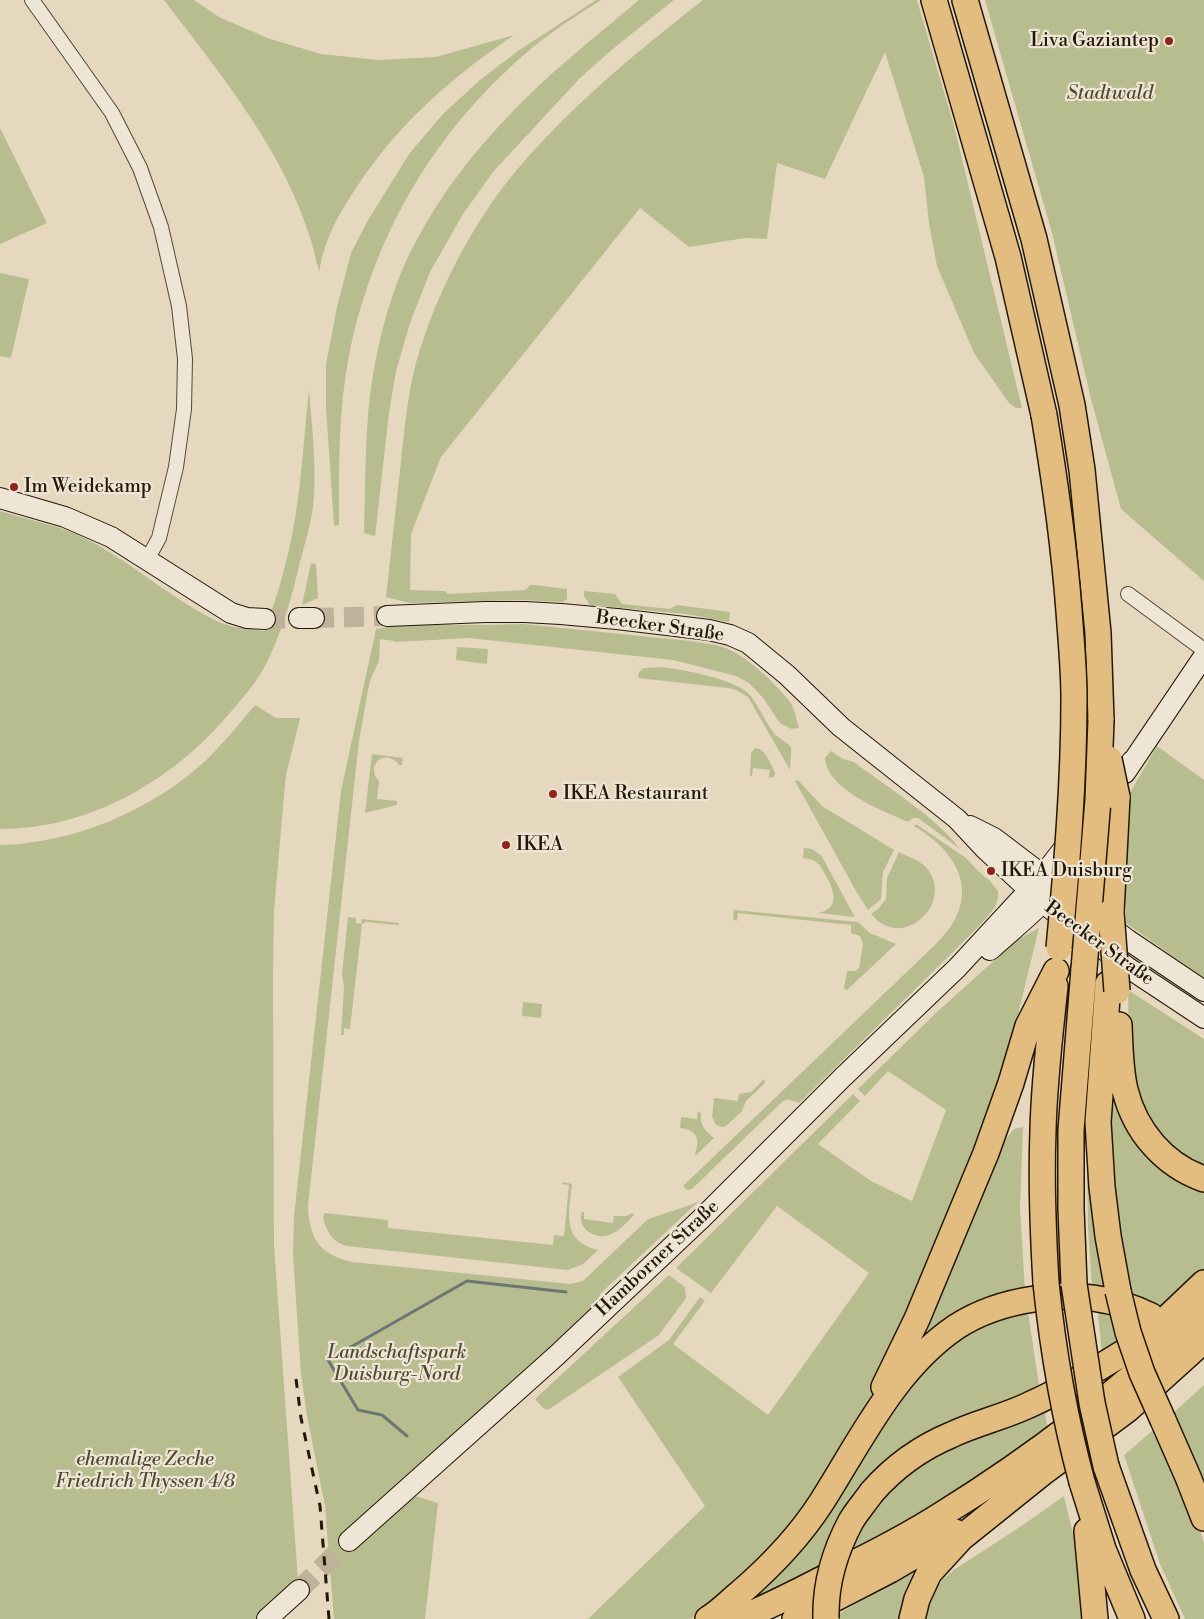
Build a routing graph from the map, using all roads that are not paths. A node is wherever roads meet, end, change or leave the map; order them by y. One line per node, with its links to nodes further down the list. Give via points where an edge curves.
1 (32, 0): 5 (street, via 112,113 140,168 161,227 179,306 185,359 184,409 176,467 159,538)
2 (934, 0): 15 (highway, bridge, via 1008,257 1055,478 1074,697 1072,791)
3 (965, 0): 11 (highway, via 1034,239 1072,405 1082,470 1098,633)
4 (0, 498): 5 (street, via 65,518 111,537)
5 (147, 560): 8 (street, via 231,613)
6 (1128, 594): 9 (street)
7 (387, 616): 12 (street, Beecker Straße, via 525,612 675,626 730,635 748,643 841,727)
8 (265, 619)
9 (1204, 650)
10 (1204, 656): 13 (street, Hamborner Straße)
11 (1101, 720): 16 (highway, bridge, via 1117,798 1111,912); 40 (highway, bridge, via 1098,800 1071,1130 1074,1284 1092,1403 1106,1466 1143,1570)
12 (957, 819): 13 (street, Beecker Straße, via 994,838); 14 (street, Beecker Straße)
13 (1050, 881): 14 (street, Hamborner Straße); 17 (street, Beecker Straße, via 1128,940)
14 (1036, 897): 18 (street, Beecker Straße, via 1127,967); 30 (street, Hamborner Straße, via 850,1070 702,1218 556,1356)
15 (1058, 960): 26 (highway, via 1028,1026 986,1152 917,1318); 28 (highway, bridge, via 1047,1060 1042,1210 1046,1283 1058,1380)
16 (1112, 988): 19 (highway, via 1125,1091 1135,1117 1148,1140 1167,1160); 29 (highway, bridge, via 1098,1122 1108,1236 1128,1332 1142,1373)
17 (1204, 991)
18 (1204, 1018)
19 (1204, 1179)
20 (1204, 1283): 22 (highway)
21 (1204, 1312): 27 (highway)
22 (1148, 1328): 26 (highway, via 1137,1309 1094,1298 1054,1295 986,1312 956,1327 925,1354); 27 (highway); 36 (highway, bridge, via 1071,1384 1028,1406 951,1434 914,1454 887,1475 852,1520 838,1551 829,1582)
23 (1204, 1340): 25 (highway)
24 (1204, 1352): 25 (highway, via 1192,1362)
25 (1172, 1370): 27 (highway, via 1128,1408)
26 (866, 1428): 33 (highway, via 801,1531 756,1578)
27 (1034, 1466): 34 (highway, via 879,1550); 35 (highway, via 952,1534); 37 (highway, via 929,1573)
28 (1082, 1482): 38 (highway); 39 (highway, via 1103,1549)
29 (1204, 1518)
30 (349, 1542)
31 (298, 1590): 32 (street)
32 (267, 1619)
33 (708, 1619)
34 (739, 1619)
35 (795, 1619)
36 (826, 1619)
37 (912, 1619)
38 (1095, 1619)
39 (1132, 1619)
40 (1166, 1619)

